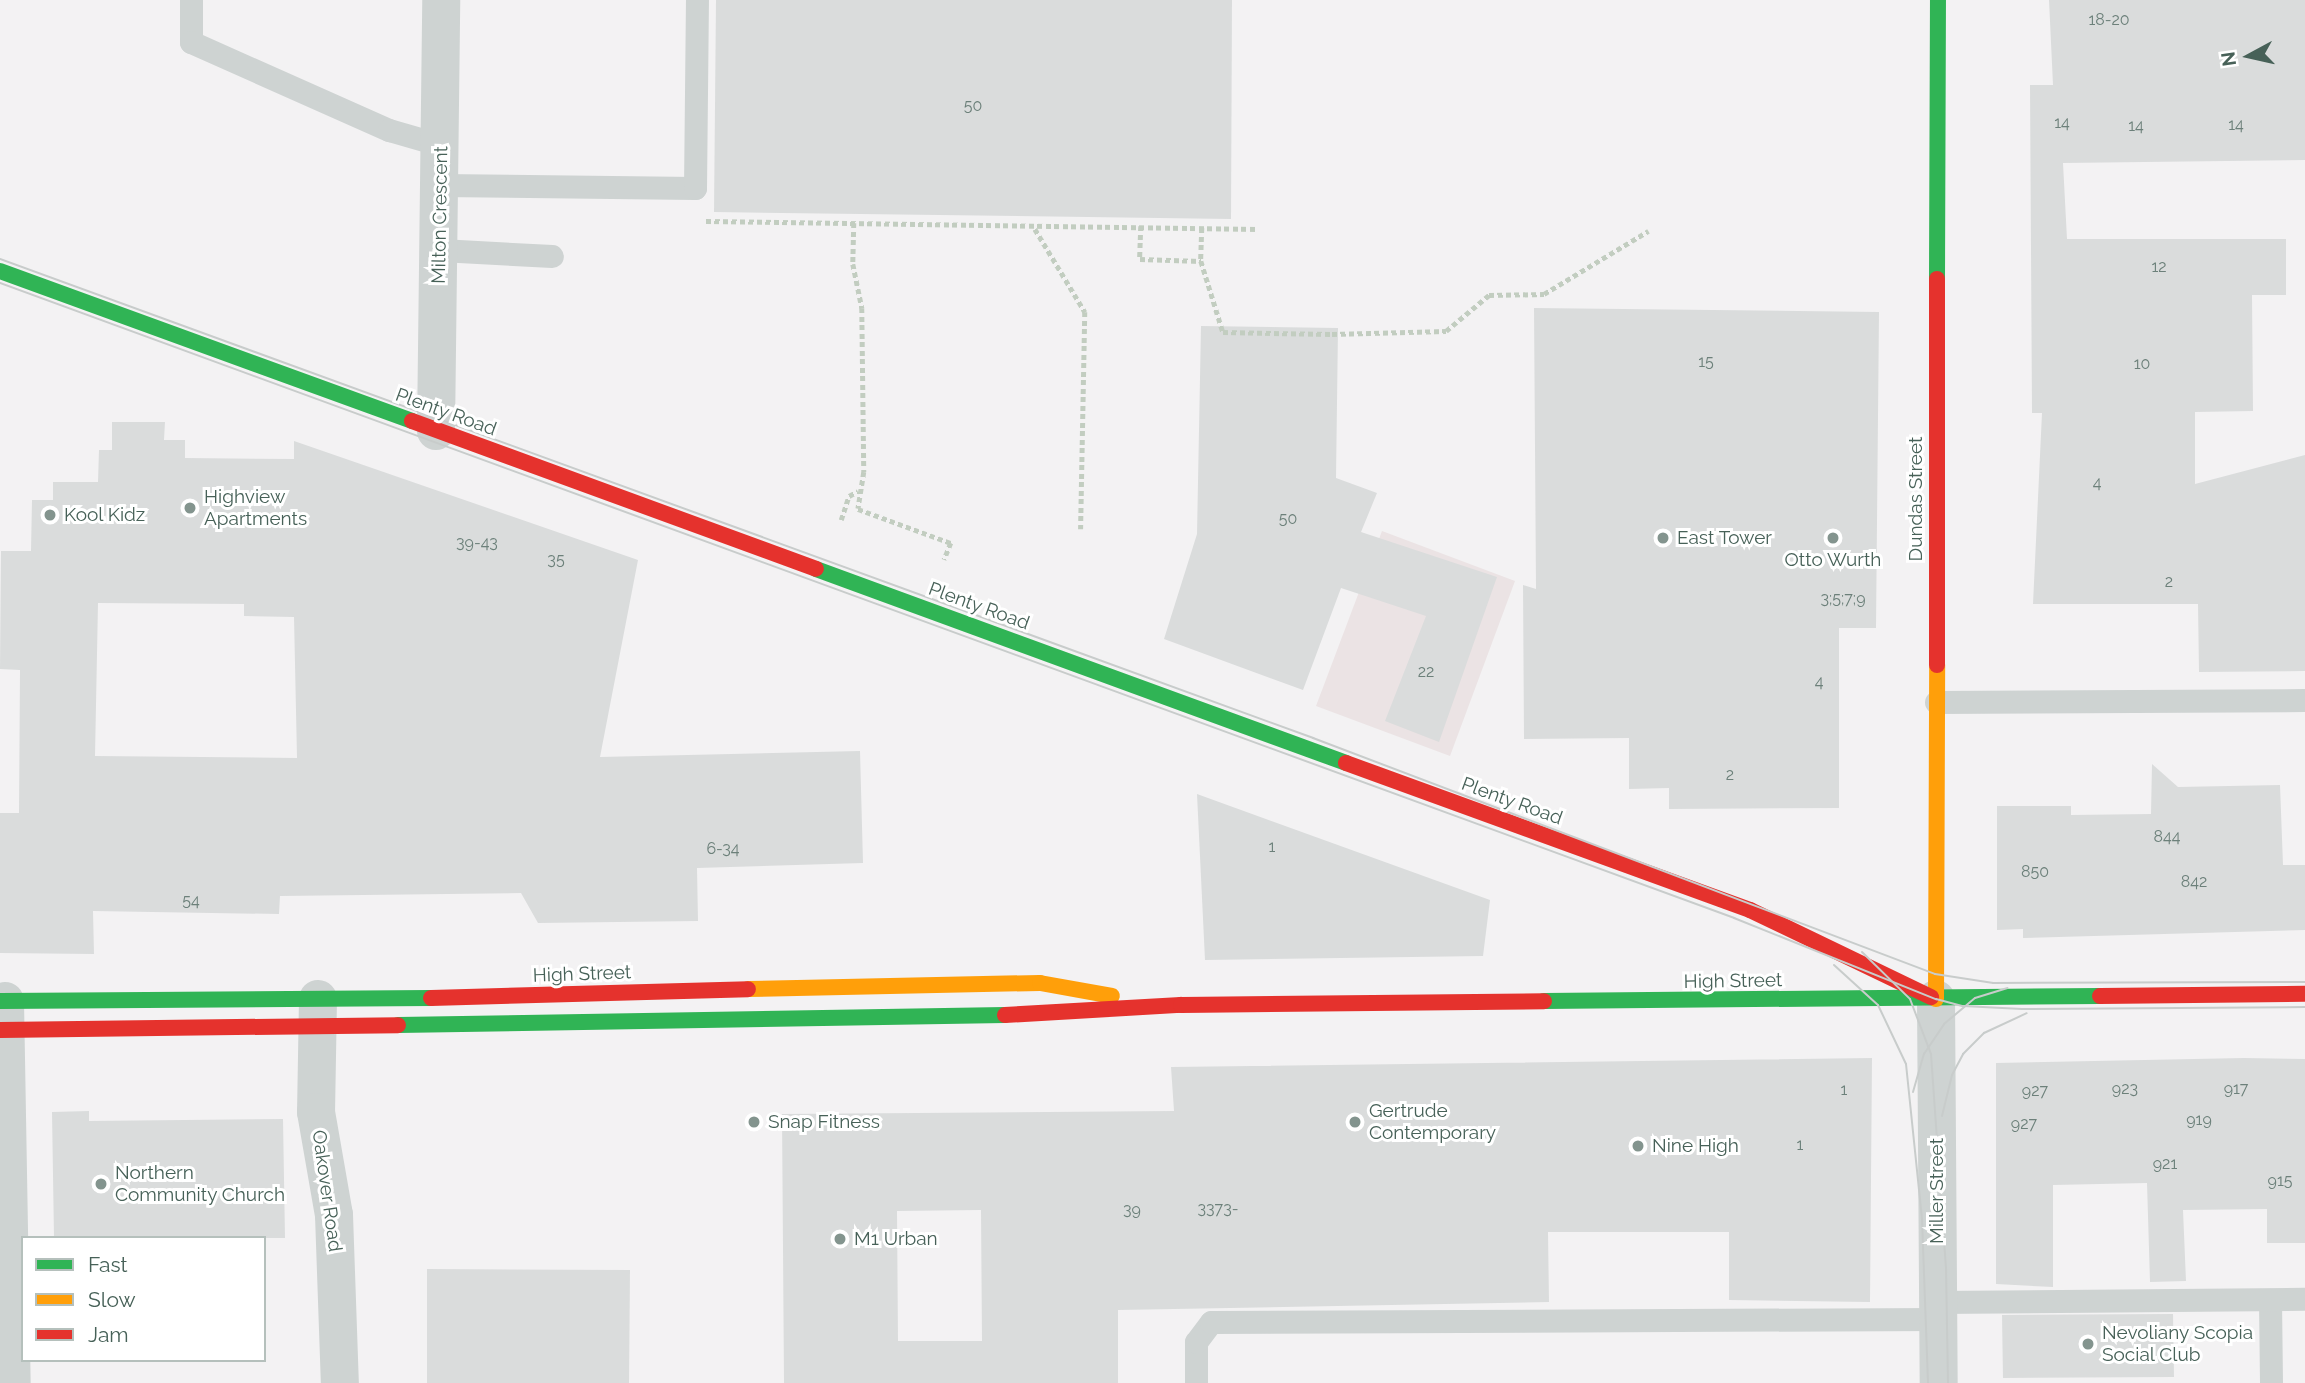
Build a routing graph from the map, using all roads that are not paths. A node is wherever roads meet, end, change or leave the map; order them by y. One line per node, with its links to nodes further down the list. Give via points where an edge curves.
1 (191, 0): 5 (lane, via 191,42 389,130)
2 (441, 0): 5 (street, Milton Crescent)
3 (697, 0): 6 (lane, via 695,188)
4 (1937, 0): 12 (main road, Dundas Street)
5 (441, 145): 6 (street, Milton Crescent)
6 (440, 185): 7 (street, Milton Crescent)
7 (440, 250): 8 (lane); 10 (street, Milton Crescent)
8 (552, 256)
9 (0, 271): 10 (main road, Plenty Road)
10 (436, 430): 16 (main road, Plenty Road, via 1750,910)
11 (2305, 700): 12 (lane)
12 (1937, 702): 16 (main road, Dundas Street)
13 (806, 986): 15 (main road, High Street); 18 (main road, High Street, via 1040,983); 21 (main road)
14 (2305, 994): 16 (main road, High Street)
15 (556, 997): 19 (main road, High Street); 22 (main road)
16 (1936, 999): 18 (main road, High Street); 26 (street, Miller Street)
17 (117, 1001): 19 (main road, High Street); 20 (main road, High Street); 23 (main road)
18 (1163, 1005): 21 (main road, High Street, via 1041,1016)
19 (318, 1014): 22 (main road, High Street); 23 (main road, High Street); 28 (street, Oakover Road, via 316,1112 335,1227)
20 (3, 1015): 23 (main road, High Street); 27 (street)
21 (807, 1020): 22 (main road, High Street)
22 (556, 1024)
23 (118, 1030)
24 (2305, 1299): 25 (lane)
25 (2270, 1300): 26 (lane); 31 (lane)
26 (1938, 1310): 29 (lane, via 1211,1322 1196,1342); 30 (street, Miller Street)
27 (12, 1383)
28 (340, 1383)
29 (1196, 1383)
30 (1939, 1383)
31 (2271, 1383)

